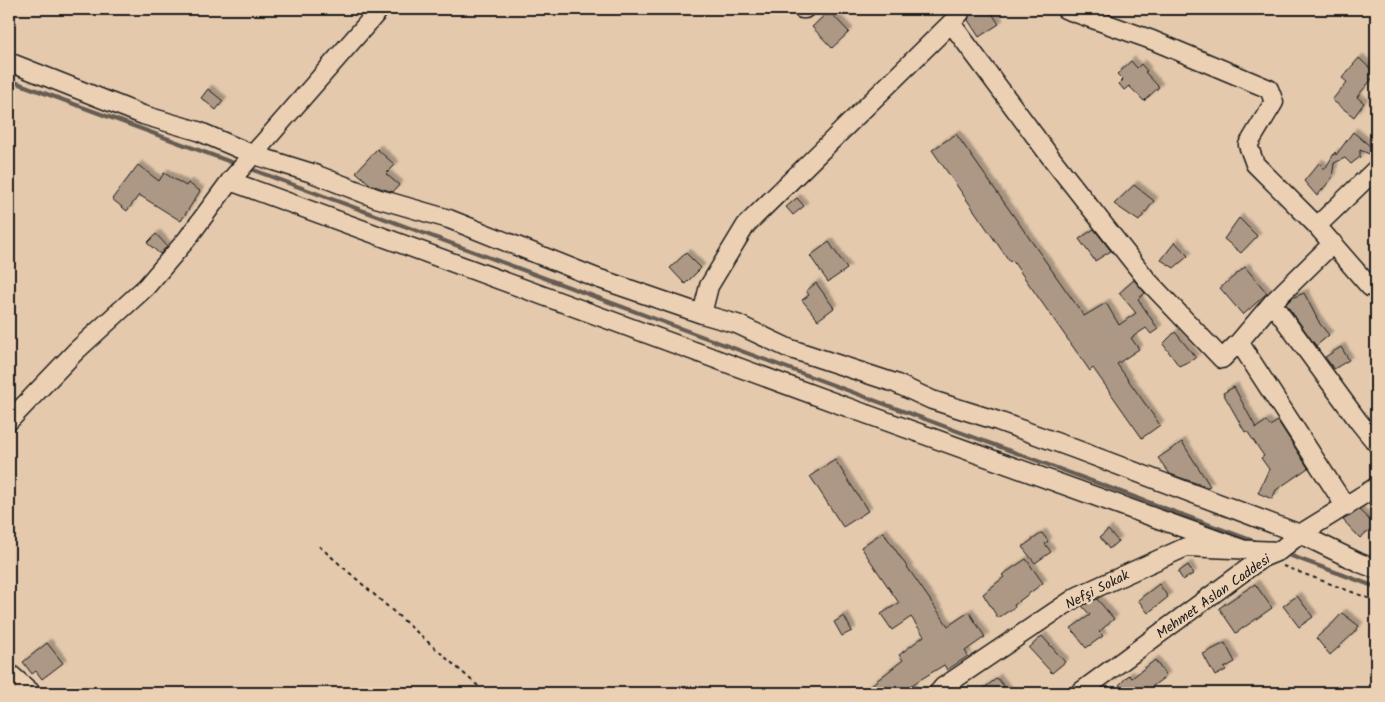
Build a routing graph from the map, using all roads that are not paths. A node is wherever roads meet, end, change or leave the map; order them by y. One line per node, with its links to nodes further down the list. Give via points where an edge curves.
1 (380, 9): 5 (street)
2 (1065, 9): 8 (street, via 1152,40 1270,89 1274,102 1248,145 1255,164)
3 (956, 16): 12 (street, via 746,225 709,286); 13 (street, via 1049,155 1148,281 1222,359)
4 (9, 62): 5 (street, via 143,115 198,131)
5 (254, 155): 7 (street); 12 (street, via 376,198 449,219 597,278)
6 (1376, 169): 8 (street)
7 (230, 181): 14 (street, via 146,287 76,351); 19 (street)
8 (1317, 226): 9 (street)
9 (1332, 243): 10 (street); 11 (street)
10 (1374, 288)
11 (1272, 303): 13 (street); 15 (street)
12 (702, 314): 18 (street, via 738,324 788,348 998,421)
13 (1240, 342): 17 (street)
14 (9, 421)
15 (1376, 443)
16 (1376, 487): 17 (street, Mehmet Aslan Caddesi)
17 (1346, 507): 18 (street, Mehmet Aslan Caddesi)
18 (1300, 534): 20 (street, Mehmet Aslan Caddesi); 21 (street)
19 (1242, 549): 20 (street, Nefşi Sokak); 24 (street, Nefşi Sokak, via 1186,547 1078,596)
20 (1279, 551): 25 (street, Mehmet Aslan Caddesi, via 1262,558)
21 (1376, 568)
22 (9, 673): 23 (street)
23 (32, 693)
24 (938, 693)
25 (1079, 693)

